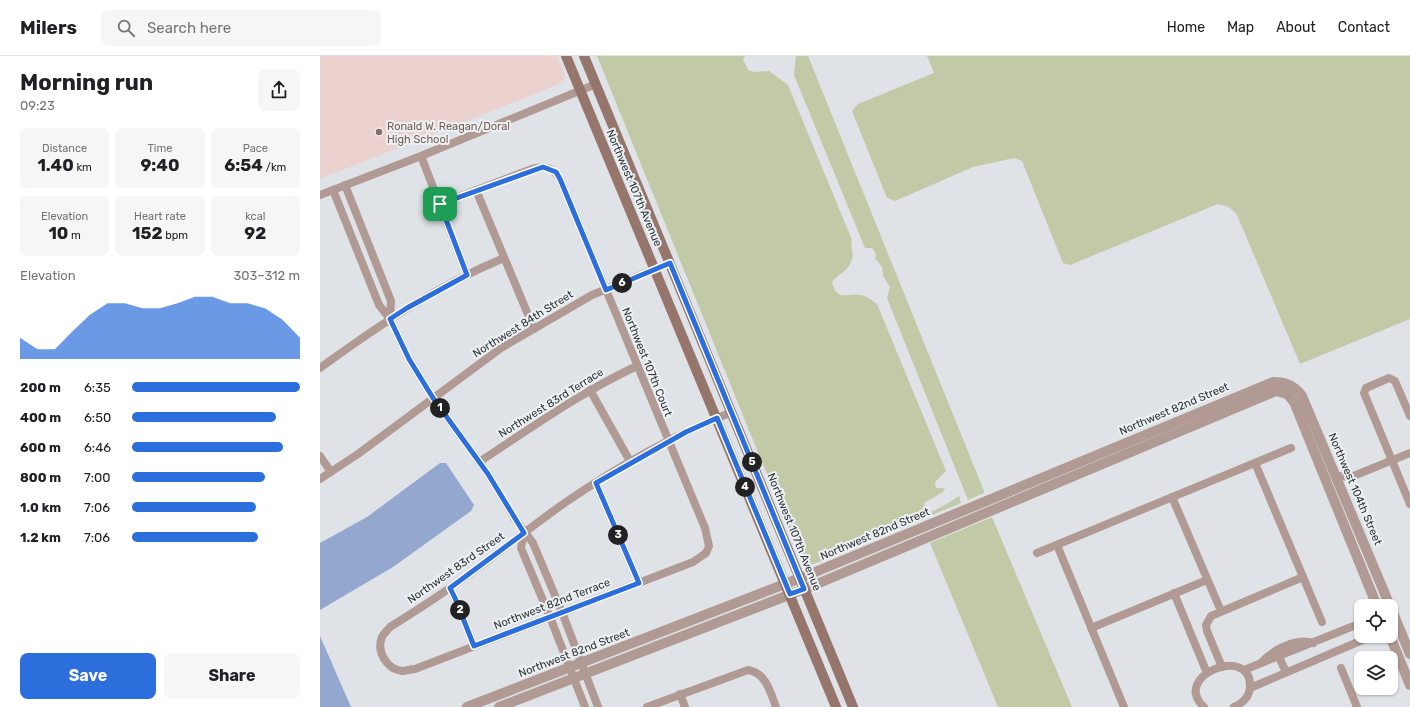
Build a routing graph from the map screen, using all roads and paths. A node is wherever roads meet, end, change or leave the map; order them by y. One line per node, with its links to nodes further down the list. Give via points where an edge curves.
1 (566, 56): 4 (main road, Northwest 107th Avenue)
2 (584, 56): 3 (main road, Northwest 107th Avenue)
3 (596, 84): 4 (street); 12 (main road, Northwest 107th Avenue)
4 (580, 90): 5 (street); 13 (main road, Northwest 107th Avenue)
5 (421, 156): 6 (street); 10 (street)
6 (345, 185): 7 (street); 16 (street, via 391,301)
7 (333, 190): 9 (street); 16 (street, via 378,305)
8 (476, 190): 10 (street); 11 (street); 15 (street, Northwest 107th Court, via 532,169 543,167 556,172)
9 (320, 195)
10 (440, 204): 14 (street)
11 (504, 258): 14 (street); 17 (street)
12 (670, 263): 13 (street, Northwest 84th Street); 23 (main road, Northwest 107th Avenue)
13 (655, 269): 15 (street, Northwest 84th Street); 25 (main road, Northwest 107th Avenue)
14 (467, 275): 16 (street)
15 (606, 290): 17 (street, Northwest 84th Street, via 592,295); 18 (street, Northwest 107th Court)
16 (390, 319): 19 (street); 22 (street, via 409,359)
17 (534, 329): 22 (street, Northwest 84th Street, via 501,348)
18 (637, 366): 20 (street, Northwest 83rd Terrace); 26 (street, Northwest 107th Court)
19 (320, 368)
20 (590, 390): 31 (street, Northwest 83rd Terrace); 32 (street)
21 (1289, 390): 35 (street, Northwest 104th Street, via 1302,396); 45 (street, Northwest 82nd Street, via 1282,382 1262,385); 50 (street, Northwest 82nd Street, via 1270,393); 53 (street)
22 (433, 398): 31 (street); 34 (street, Northwest 84th Street)
23 (732, 412): 25 (street, Northwest 83rd Street); 45 (main road, Northwest 107th Avenue)
24 (1410, 416): 30 (street, via 1395,381 1389,378 1366,388 1364,393)
25 (717, 418): 26 (street, Northwest 83rd Street); 48 (main road, Northwest 107th Avenue)
26 (668, 442): 32 (street, Northwest 83rd Street); 42 (street, Northwest 107th Court, via 705,528)
27 (1291, 448): 33 (street)
28 (1410, 453): 30 (street)
29 (320, 456): 34 (street)
30 (1392, 461): 35 (street, via 1350,477); 39 (street)
31 (479, 462): 40 (street)
32 (631, 463): 37 (street, Northwest 83rd Street)
33 (1255, 463): 38 (street); 44 (street)
34 (331, 472): 36 (street, Northwest 84th Street)
35 (1337, 476): 54 (street, Northwest 104th Street)
36 (320, 479)
37 (596, 483): 40 (street, Northwest 83rd Street); 47 (street)
38 (1172, 497): 41 (street); 46 (street)
39 (1410, 504)
40 (524, 533): 49 (street, Northwest 83rd Street); 56 (street, via 533,543); 57 (street, via 521,548)
41 (1057, 545): 43 (street); 60 (street)
42 (709, 546): 47 (street, Northwest 82nd Terrace, via 706,553 697,560)
43 (1037, 553)
44 (1303, 577): 55 (street); 58 (street)
45 (799, 578): 48 (street, Northwest 82nd Street); 50 (main road, Northwest 107th Avenue)
46 (1207, 580): 51 (street); 55 (street)
47 (639, 583): 56 (street, Northwest 82nd Terrace)
48 (785, 584): 52 (main road, Northwest 107th Avenue); 69 (street, Northwest 82nd Street)
49 (450, 588): 65 (street); 73 (street, Northwest 83rd Street, via 390,627 382,637 380,648 383,658)
50 (804, 589): 52 (street, Northwest 82nd Street); 91 (main road, Northwest 107th Avenue)
51 (1174, 593): 60 (street); 76 (street)
52 (790, 594): 77 (street, Northwest 82nd Street); 90 (main road, Northwest 107th Avenue)
53 (1374, 599)
54 (1387, 599)
55 (1220, 611): 70 (street, via 1211,616 1206,625)
56 (562, 612): 57 (street, Northwest 82nd Terrace); 69 (street)
57 (550, 617): 65 (street, Northwest 82nd Terrace); 71 (street)
58 (1322, 622)
59 (1354, 626): 62 (street)
60 (1091, 628): 92 (street)
61 (1398, 632): 66 (street, Northwest 104th Street)
62 (1312, 643): 67 (street); 68 (street, via 1302,640 1276,651)
63 (1355, 643): 75 (street)
64 (1393, 643): 79 (street)
65 (474, 646): 73 (street, Northwest 82nd Terrace, via 415,669)
66 (1410, 654)
67 (1280, 657): 68 (street); 75 (street)
68 (1262, 662): 74 (street)
69 (582, 663): 71 (street, Northwest 82nd Street); 77 (street)
70 (1222, 666): 74 (street, via 1234,665); 76 (street)
71 (570, 668): 78 (street); 83 (street, Northwest 82nd Street)
72 (1341, 668): 94 (street)
73 (397, 669)
74 (1244, 670): 80 (street)
75 (1286, 672): 80 (street)
76 (1207, 673): 93 (street, via 1199,680 1196,690)
77 (586, 674): 78 (street, Northwest 82nd Street); 86 (street)
78 (574, 678): 84 (street, Northwest 82nd Street); 85 (street)
79 (1410, 685)
80 (1250, 688): 82 (street, via 1245,700)
81 (680, 694): 87 (street); 88 (street); 89 (street, via 738,672 756,671 762,675)
82 (1237, 706)
83 (467, 707)
84 (499, 707)
85 (585, 707)
86 (598, 707)
87 (647, 707)
88 (685, 707)
89 (776, 707)
90 (836, 707)
91 (853, 707)
92 (1124, 707)
93 (1204, 707)
94 (1357, 707)

